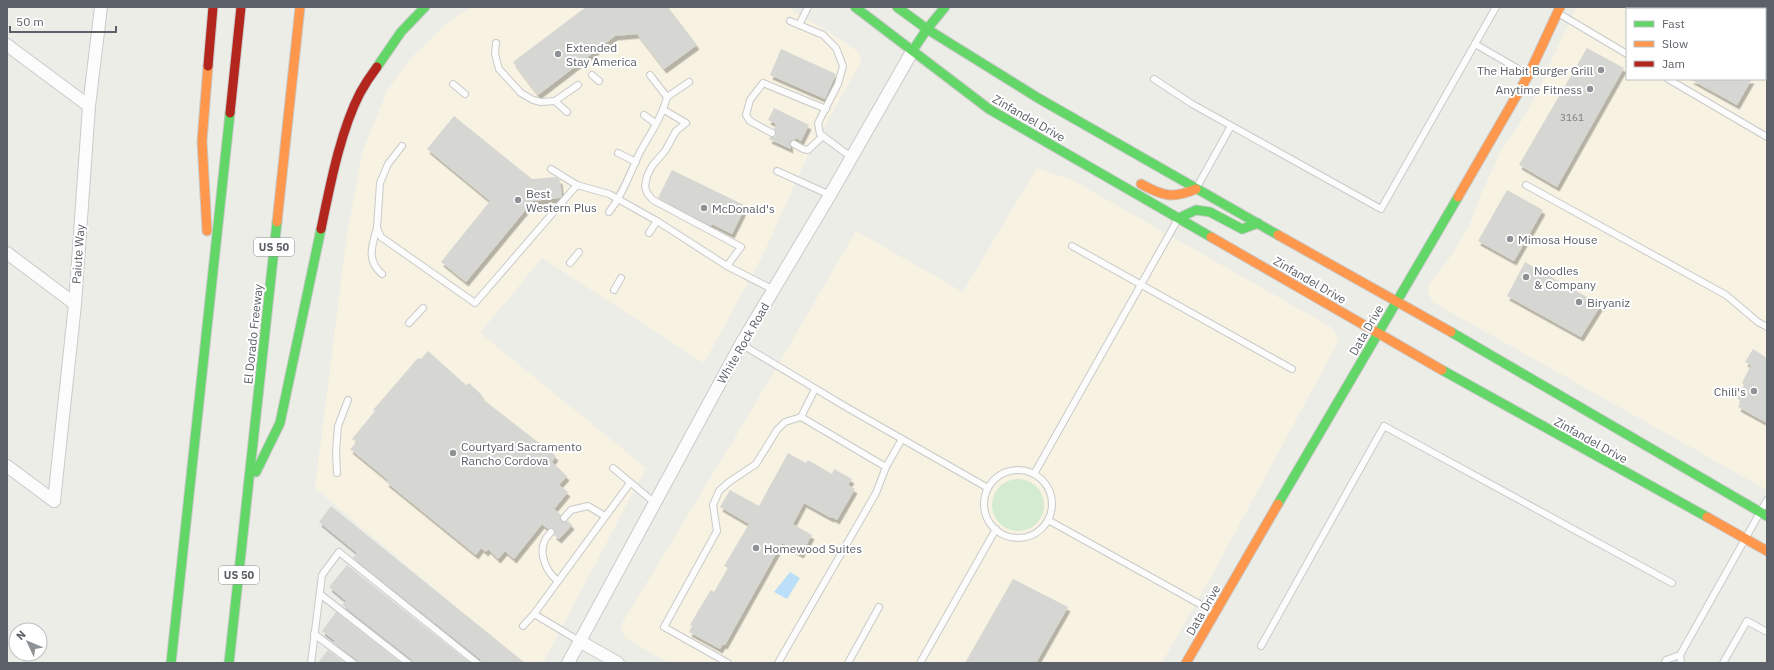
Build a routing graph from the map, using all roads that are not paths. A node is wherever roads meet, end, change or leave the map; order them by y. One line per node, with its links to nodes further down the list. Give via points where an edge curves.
1 (101, 7): 35 (street, Paiute Way)
2 (213, 7): 76 (main road, via 202,140)
3 (241, 7): 76 (main road)
4 (300, 7): 95 (main road, El Dorado Freeway / US 50)
5 (425, 7): 14 (main road)
6 (433, 7): 14 (main road)
7 (808, 7): 16 (lane)
8 (855, 7): 21 (main road, Zinfandel Drive)
9 (897, 7): 17 (main road, Zinfandel Drive)
10 (945, 7): 17 (main road, White Rock Road)
11 (1496, 7): 19 (lane)
12 (1559, 10): 22 (lane); 23 (main road, Data Drive)
13 (928, 14): 17 (main road, White Rock Road)
14 (416, 15): 95 (main road, via 387,51 360,93 350,118 335,165 280,423)
15 (790, 21): 16 (lane)
16 (800, 25): 37 (lane, via 823,34 836,48 843,66)
17 (927, 29): 21 (main road, White Rock Road); 57 (main road, Zinfandel Drive, via 1038,98)
18 (496, 43): 34 (lane, via 495,54 499,69 521,93 541,102)
19 (1475, 44): 23 (lane); 41 (lane, via 1381,209)
20 (7, 45): 35 (street)
21 (913, 50): 44 (main road, Zinfandel Drive, via 989,109); 50 (street, White Rock Road)
22 (1626, 53)
23 (1529, 74): 77 (main road, Data Drive)
24 (592, 75): 28 (lane)
25 (650, 76): 33 (lane)
26 (1154, 79): 41 (lane)
27 (1670, 80): 46 (lane)
28 (599, 81)
29 (689, 82): 33 (lane)
30 (453, 84): 32 (lane)
31 (578, 85): 34 (lane)
32 (465, 94)
33 (666, 97): 36 (lane)
34 (555, 101): 38 (lane)
35 (89, 106): 78 (street, Paiute Way)
36 (664, 110): 40 (lane); 70 (lane, via 686,123 676,131 652,166 645,186 647,193 653,200 741,247)
37 (826, 110): 42 (lane, via 763,83 750,100 746,115 750,121); 45 (lane, via 818,123)
38 (568, 112)
39 (644, 115): 40 (lane)
40 (655, 124): 51 (lane)
41 (1232, 126): 57 (lane)
42 (772, 133)
43 (1053, 133): 44 (main road)
44 (1033, 134): 61 (main road, Zinfandel Drive)
45 (822, 136): 47 (lane, via 808,150); 50 (lane)
46 (1767, 137)
47 (794, 144)
48 (402, 146): 64 (lane, via 388,164 380,183)
49 (618, 153): 51 (lane)
50 (851, 157): 58 (street, White Rock Road)
51 (636, 162): 59 (lane)
52 (551, 169): 55 (lane)
53 (777, 171): 58 (lane)
54 (1131, 178): 57 (main road, via 1157,193 1170,197)
55 (577, 185): 59 (lane, via 609,194); 64 (lane, via 474,303 381,237)
56 (1526, 185): 81 (lane, via 1726,296)
57 (1196, 189): 63 (main road, Zinfandel Drive)
58 (830, 195): 75 (street, White Rock Road)
59 (619, 200): 60 (lane); 62 (lane)
60 (609, 212)
61 (1179, 218): 63 (main road, via 1196,210 1210,212 1242,229); 73 (lane); 82 (main road, Zinfandel Drive)
62 (657, 221): 65 (lane); 70 (lane)
63 (1258, 224): 77 (main road, Zinfandel Drive)
64 (377, 228): 71 (lane, via 370,252 375,268)
65 (649, 233)
66 (1072, 246): 73 (lane)
67 (579, 252): 69 (lane)
68 (7, 253): 78 (street)
69 (570, 263)
70 (727, 266): 75 (lane)
71 (382, 274)
72 (621, 278): 74 (lane)
73 (1141, 285): 84 (lane); 93 (lane)
74 (614, 290)
75 (774, 290): 83 (street, White Rock Road)
76 (211, 300): 120 (main road)
77 (1397, 301): 82 (main road, Data Drive); 99 (main road, Zinfandel Drive)
78 (75, 304): 89 (street, Paiute Way, via 54,501)
79 (422, 308): 80 (lane)
80 (410, 323)
81 (1767, 327)
82 (1378, 334): 105 (main road, Zinfandel Drive); 111 (main road, Data Drive)
83 (741, 344): 85 (lane); 98 (street, White Rock Road)
84 (1292, 369)
85 (815, 389): 87 (lane); 88 (lane)
86 (348, 400): 92 (lane, via 338,426)
87 (801, 417): 90 (lane); 128 (lane, via 785,422 777,430 756,464 719,491 713,505 717,531 664,627)
88 (902, 439): 90 (lane); 96 (lane)
89 (7, 466)
90 (886, 467): 129 (lane, via 876,493)
91 (613, 468): 94 (lane)
92 (337, 473)
93 (1034, 474): 96 (lane, via 1021,470 1008,471 996,477); 102 (lane, via 1044,482 1050,494 1052,507)
94 (630, 482): 98 (lane); 100 (lane)
95 (249, 486): 121 (main road, El Dorado Freeway / US 50)
96 (988, 488): 103 (lane, via 984,500 985,514 991,526)
97 (1767, 500): 99 (lane)
98 (655, 503): 116 (street, White Rock Road)
99 (1764, 514): 105 (lane)
100 (605, 516): 101 (lane, via 588,506 572,510); 107 (lane)
101 (564, 518)
102 (1048, 520): 103 (lane, via 1039,530 1028,536 1014,538); 111 (lane)
103 (996, 529): 131 (lane)
104 (551, 532): 107 (lane, via 544,540 544,560 550,576)
105 (1745, 539): 106 (main road, Zinfandel Drive); 118 (lane)
106 (1767, 551)
107 (558, 582): 112 (lane)
108 (1672, 583): 117 (lane, via 1384,426)
109 (320, 594): 115 (lane); 124 (lane); 125 (lane, via 322,575 339,552)
110 (879, 607): 130 (lane)
111 (1215, 612): 119 (main road, Data Drive)
112 (534, 614): 113 (lane); 116 (lane)
113 (523, 626)
114 (1767, 632): 134 (lane, via 1747,621)
115 (314, 634): 122 (lane); 123 (lane)
116 (580, 642): 126 (street, White Rock Road); 127 (street)
117 (1261, 646)
118 (1680, 655): 132 (lane, via 1666,660); 133 (lane)
119 (1188, 662)
120 (171, 663)
121 (229, 663)
122 (311, 663)
123 (353, 663)
124 (408, 663)
125 (477, 663)
126 (568, 663)
127 (618, 663)
128 (728, 663)
129 (778, 663)
130 (848, 663)
131 (920, 663)
132 (1665, 663)
133 (1681, 663)
134 (1723, 663)

